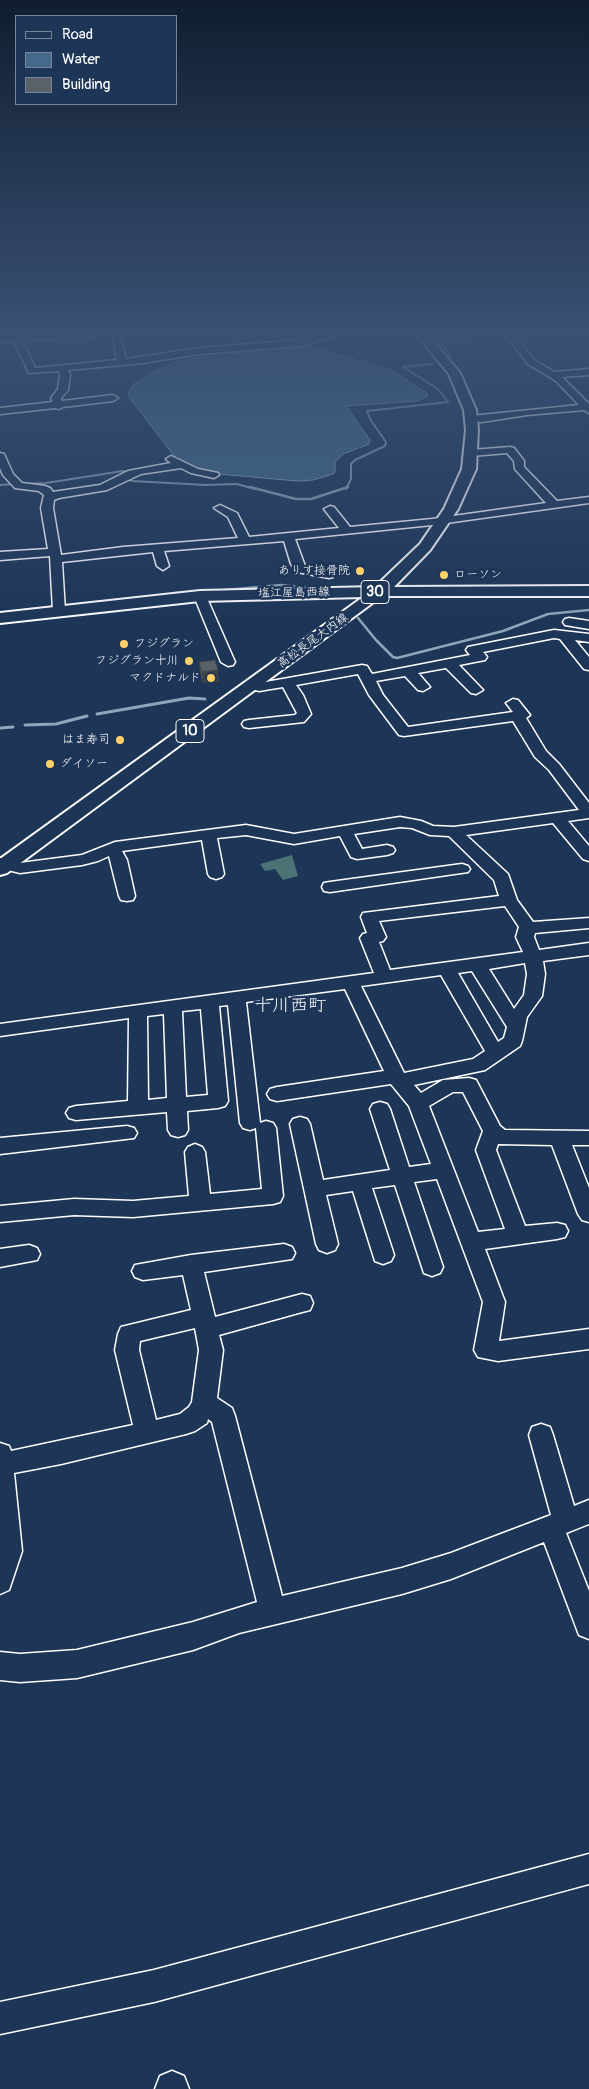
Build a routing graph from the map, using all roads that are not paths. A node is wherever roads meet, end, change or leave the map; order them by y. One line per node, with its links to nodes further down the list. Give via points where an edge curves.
1 (464, 431): 15 (main road, 高松長尾大内線 / 10, via 459,468)
2 (471, 431): 3 (main road, 高松長尾大内線 / 10)
3 (471, 453): 12 (street, via 510,450 524,474); 15 (main road, 高松長尾大内線 / 10, via 468,470)
4 (166, 455): 6 (street)
5 (0, 456): 8 (street, via 8,475)
6 (181, 466): 7 (street); 10 (street, via 141,470 103,488)
7 (214, 475)
8 (18, 485): 9 (street); 10 (street, via 46,490)
9 (2, 487)
10 (48, 499): 21 (street)
11 (589, 500): 12 (street)
12 (554, 505): 15 (street)
13 (220, 508): 18 (street, via 233,516)
14 (330, 509): 16 (street)
15 (438, 521): 16 (street); 24 (main road, 高松長尾大内線 / 10, via 425,547)
16 (347, 530): 17 (street)
17 (288, 536): 18 (street); 23 (street, via 301,569 331,569 328,577)
18 (246, 541): 19 (street)
19 (157, 548): 21 (street); 22 (street)
20 (0, 556): 21 (street)
21 (55, 556): 27 (street)
22 (163, 566)
23 (332, 592): 24 (main road, 塩江屋島西線 / 30); 26 (main road, 塩江屋島西線 / 30)
24 (371, 592): 25 (main road, 塩江屋島西線 / 30); 39 (main road, 高松長尾大内線 / 10); 54 (main road, 高松長尾大内線 / 10, via 298,642)
25 (589, 592)
26 (200, 596): 27 (main road, 塩江屋島西線 / 30); 33 (street)
27 (59, 611): 28 (main road, 塩江屋島西線 / 30)
28 (0, 618)
29 (568, 622): 30 (street)
30 (589, 624)
31 (564, 635): 32 (street); 34 (street, via 554,634 474,650 480,657); 35 (street)
32 (589, 638)
33 (228, 662)
34 (449, 663): 36 (street); 41 (street)
35 (589, 666)
36 (408, 671): 37 (street); 40 (street)
37 (368, 679): 38 (street, via 362,669); 43 (street, via 404,732)
38 (286, 682): 39 (street); 44 (street, via 304,714 299,719)
39 (254, 685): 54 (main road, 高松長尾大内線 / 10)
40 (423, 687)
41 (476, 690)
42 (513, 703): 43 (street, via 524,715)
43 (518, 717): 45 (street, via 540,754 554,767)
44 (250, 724)
45 (587, 816): 46 (street)
46 (557, 817): 49 (street); 53 (street)
47 (377, 826): 48 (street); 49 (street, via 400,822 440,832); 52 (street)
48 (345, 831): 50 (street, via 294,839 276,837 259,830); 52 (street, via 356,854)
49 (454, 832): 60 (street, via 502,878)
50 (208, 836): 51 (street); 56 (street)
51 (112, 848): 54 (street, via 82,860 20,868); 59 (street, via 119,860)
52 (387, 850): 57 (street)
53 (589, 856)
54 (1, 863)
55 (462, 869): 57 (street)
56 (216, 874)
57 (399, 878): 58 (street)
58 (330, 888)
59 (127, 896)
60 (509, 900): 62 (street); 67 (street, via 369,917 378,937 369,938)
61 (589, 923): 62 (street, via 540,928)
62 (528, 926): 64 (street, via 525,937)
63 (589, 949): 64 (street)
64 (533, 956): 65 (street); 73 (street, via 536,974 533,996 518,1016)
65 (477, 964): 66 (street); 73 (street)
66 (446, 968): 67 (street); 75 (street)
67 (384, 977): 68 (street)
68 (350, 981): 69 (street); 76 (street)
69 (236, 997): 70 (street); 84 (street)
70 (209, 1001): 71 (street); 79 (street, via 218,1102)
71 (173, 1006): 72 (street); 79 (street)
72 (138, 1011): 74 (street); 80 (street)
73 (516, 1027): 75 (street, via 513,1041)
74 (0, 1030)
75 (495, 1053): 76 (street, via 478,1065)
76 (398, 1079): 77 (street); 78 (street)
77 (277, 1094)
78 (418, 1102): 86 (street, via 450,1085 469,1085); 92 (street)
79 (177, 1105): 80 (street); 85 (street)
80 (138, 1108): 82 (street)
81 (380, 1109): 93 (street)
82 (76, 1113)
83 (300, 1124): 95 (street)
84 (258, 1126): 96 (street, via 273,1196)
85 (178, 1130)
86 (493, 1130): 88 (street, via 501,1137); 100 (street, via 486,1150)
87 (127, 1133): 90 (street)
88 (559, 1138): 89 (street); 98 (street)
89 (589, 1138)
90 (0, 1146)
91 (195, 1152): 96 (street)
92 (444, 1170): 93 (street); 101 (street)
93 (403, 1176): 94 (street); 108 (street)
94 (360, 1182): 95 (street); 105 (street)
95 (315, 1189): 102 (street)
96 (200, 1203): 97 (street, via 133,1209 74,1207)
97 (0, 1214)
98 (589, 1214)
99 (557, 1231): 100 (street)
100 (518, 1236): 101 (street)
101 (471, 1242): 112 (street, via 494,1302 486,1350 498,1352)
102 (327, 1244)
103 (284, 1253): 107 (street)
104 (29, 1254): 106 (street)
105 (383, 1255)
106 (0, 1258)
107 (191, 1264): 109 (street); 111 (street)
108 (432, 1267)
109 (143, 1271)
110 (302, 1304): 111 (street)
111 (204, 1323): 113 (street, via 211,1350); 114 (street, via 129,1334 127,1350)
112 (589, 1339)
113 (204, 1402): 114 (street, via 198,1414 186,1423); 120 (street, via 222,1416)
114 (147, 1434): 117 (street)
115 (542, 1435): 118 (street)
116 (0, 1454): 117 (street)
117 (0, 1464): 119 (street, via 9,1551)
118 (569, 1520): 120 (street, via 426,1574); 121 (street)
119 (0, 1581)
120 (273, 1613): 122 (street, via 77,1664 20,1668)
121 (589, 1625)
122 (0, 1666)
123 (589, 1869): 124 (street, via 154,1986)
124 (0, 2018)

